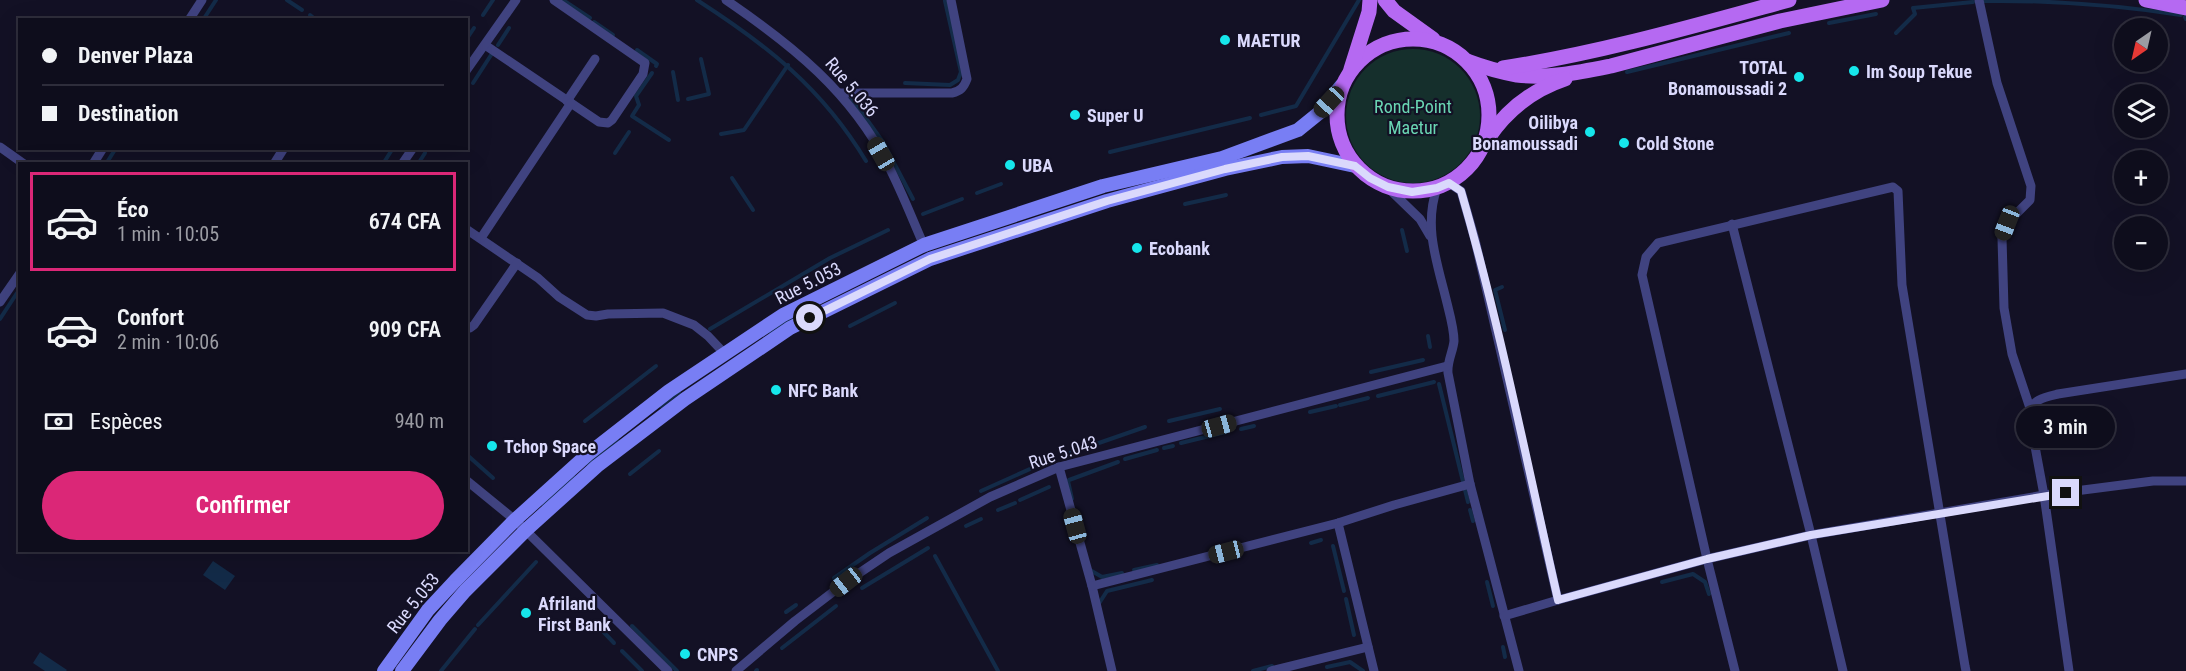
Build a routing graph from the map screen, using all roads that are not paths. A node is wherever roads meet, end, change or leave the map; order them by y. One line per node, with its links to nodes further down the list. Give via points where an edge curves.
1 (202, 0): 13 (street)
2 (516, 0): 14 (street)
3 (554, 0): 24 (street, via 645,63 643,74 608,123 599,122)
4 (726, 0): 23 (street, Rue 5.036, via 801,55)
5 (951, 0): 23 (street, via 967,79 958,91)
6 (1370, 0): 20 (main road)
7 (1385, 0): 15 (main road, via 1408,22)
8 (1789, 0): 19 (main road, via 1559,59)
9 (1882, 0): 21 (main road, via 1779,21)
10 (1978, 0): 44 (street, via 1997,83 2031,186 2030,200 2007,223 2002,238 2004,308 2012,354)
11 (2146, 0): 12 (main road)
12 (2186, 8)
13 (190, 18)
14 (485, 45): 18 (street); 24 (street)
15 (1443, 45): 17 (main road); 20 (main road, via 1418,39 1392,42 1368,53)
16 (595, 59): 24 (street)
17 (1467, 61): 19 (main road); 25 (main road, via 1488,100 1490,123)
18 (468, 68)
19 (1492, 69): 21 (main road, via 1539,76)
20 (1350, 71): 22 (main road)
21 (1587, 71): 25 (main road, via 1555,82 1514,106)
22 (1342, 85): 28 (main road, via 1337,127); 35 (main road, Rue 5.053, via 1319,113 1298,130 1222,158 1103,186)
23 (839, 93): 35 (street, Rue 5.036, via 888,165)
24 (569, 102): 33 (street)
25 (1484, 145): 29 (main road, via 1464,173)
26 (0, 147): 27 (street)
27 (21, 162)
28 (1355, 166): 30 (main road); 36 (main road, Rue 5.053, via 1308,156 1282,157 1107,201)
29 (1443, 186): 30 (main road, via 1412,192); 34 (street, via 1431,212); 57 (street, via 1461,191 1475,240)
30 (1388, 187): 34 (street, via 1420,219)
31 (1732, 224): 50 (street, via 1893,187 1898,191 1902,285); 54 (street); 55 (street, via 1658,243 1646,257 1642,275)
32 (468, 229): 33 (street)
33 (481, 238): 37 (street)
34 (1432, 238): 42 (street, via 1454,340)
35 (924, 245): 36 (street, Rue 5.036); 41 (main road, Rue 5.053, via 783,315)
36 (930, 259): 53 (main road, Rue 5.053, via 790,328 645,428)
37 (517, 263): 40 (street, via 474,325); 41 (street, via 587,315 663,313 694,325)
38 (18, 276): 39 (street)
39 (0, 302)
40 (468, 328)
41 (724, 353): 51 (main road, Rue 5.053, via 628,422)
42 (1447, 366): 45 (street, Rue 5.043); 48 (street)
43 (2186, 374): 44 (street, via 2058,394 2038,399)
44 (2030, 408): 49 (street)
45 (1059, 467): 56 (street); 63 (street, Rue 5.043, via 990,497 889,553 829,595)
46 (2186, 481): 49 (street)
47 (468, 482): 51 (street)
48 (1470, 484): 52 (street); 58 (street)
49 (2044, 495): 50 (street); 71 (street)
50 (1940, 513): 54 (street); 70 (street)
51 (515, 520): 53 (street); 60 (main road, Rue 5.053, via 428,610)
52 (1338, 524): 56 (street); 59 (street)
53 (526, 530): 61 (main road, Rue 5.053, via 465,591); 62 (street)
54 (1811, 535): 55 (street); 69 (street)
55 (1707, 559): 57 (street); 68 (street)
56 (1092, 586): 64 (street)
57 (1558, 600): 58 (street)
58 (1504, 616): 67 (street)
59 (1368, 647): 65 (street); 66 (street)
60 (384, 671)
61 (402, 671)
62 (668, 671)
63 (736, 671)
64 (1112, 671)
65 (1271, 671)
66 (1374, 671)
67 (1519, 671)
68 (1735, 671)
69 (1843, 671)
70 (1966, 671)
71 (2069, 671)

